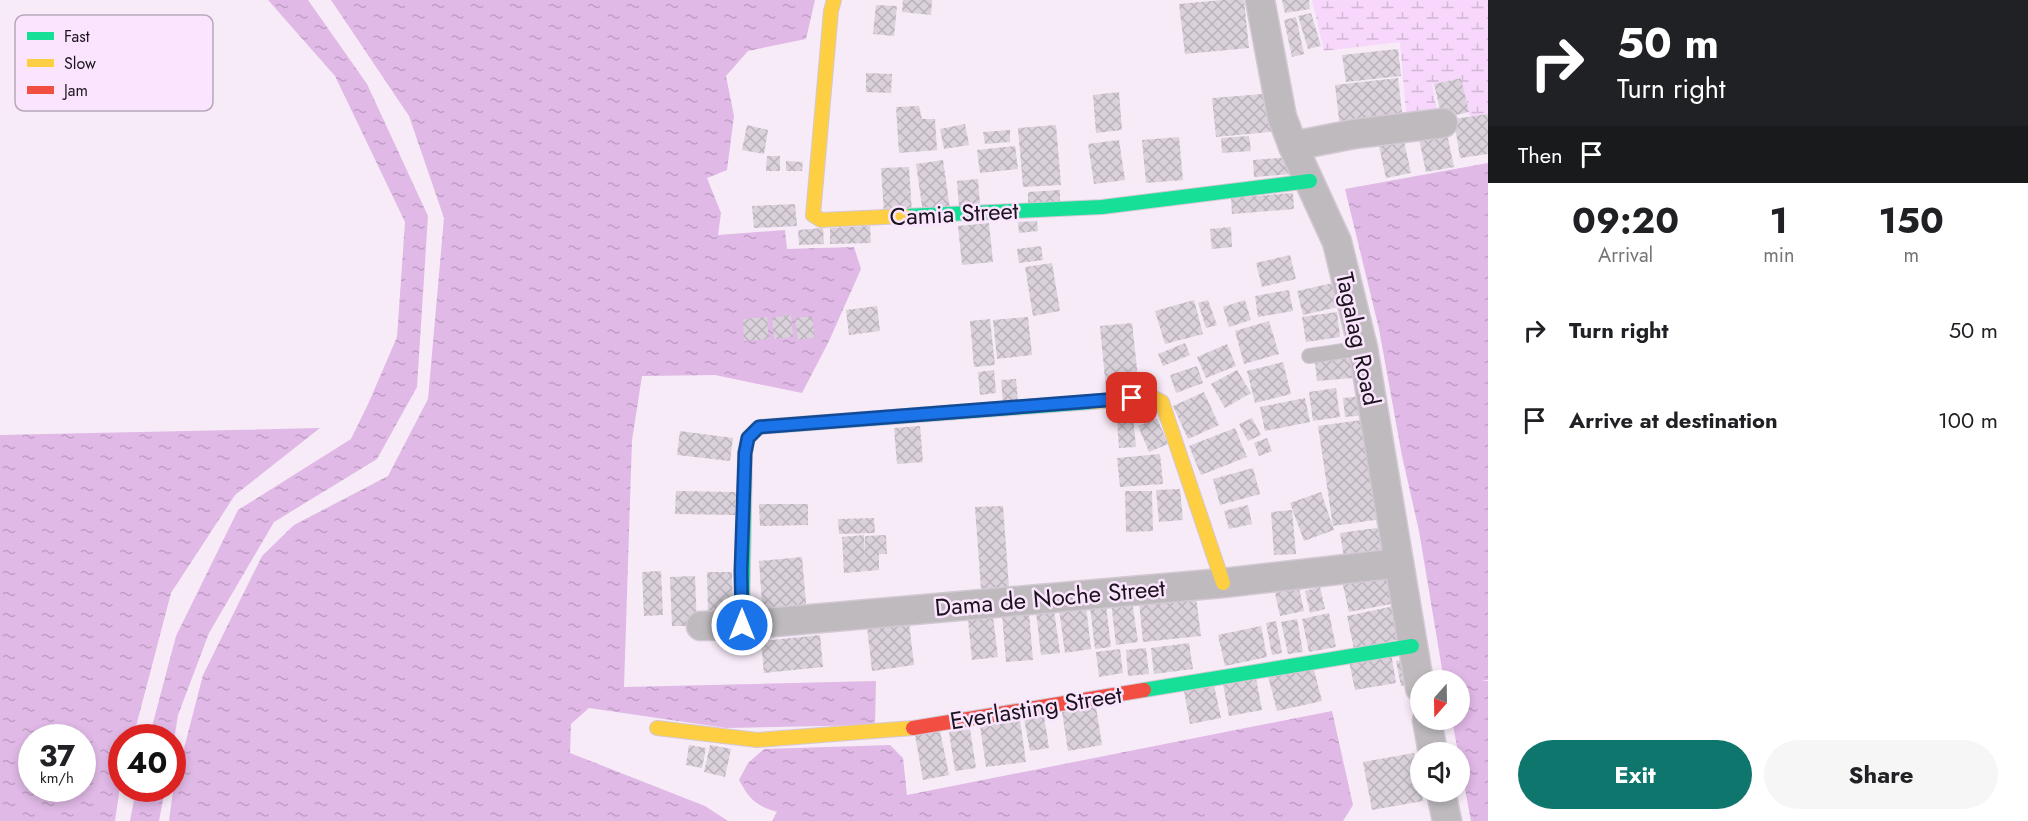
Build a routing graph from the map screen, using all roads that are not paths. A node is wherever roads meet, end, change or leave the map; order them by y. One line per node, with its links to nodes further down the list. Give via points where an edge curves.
1 (834, 0): 5 (street, Camia Street, via 813,215 817,219 1102,207)
2 (1260, 0): 4 (street, Tagalag Road, via 1282,117)
3 (1443, 123): 4 (street)
4 (1293, 146): 5 (street, Tagalag Road)
5 (1310, 181): 6 (street, Tagalag Road, via 1337,243)
6 (1363, 348): 7 (lane); 8 (street, Tagalag Road)
7 (1309, 356)
8 (1399, 563): 9 (street, Dama de Noche Street); 12 (street, Tagalag Road)
9 (1223, 583): 10 (street, Dama de Noche Street); 10 (street, via 1162,402 1152,397 759,427 748,438 745,453)
10 (742, 625): 11 (street, Dama de Noche Street)
11 (701, 626)
12 (1412, 646): 13 (street, Tagalag Road); 14 (street, Everlasting Street, via 910,729 757,740)
13 (1417, 670)
14 (657, 728)
15 (1443, 802): 16 (street)
16 (1447, 821)

